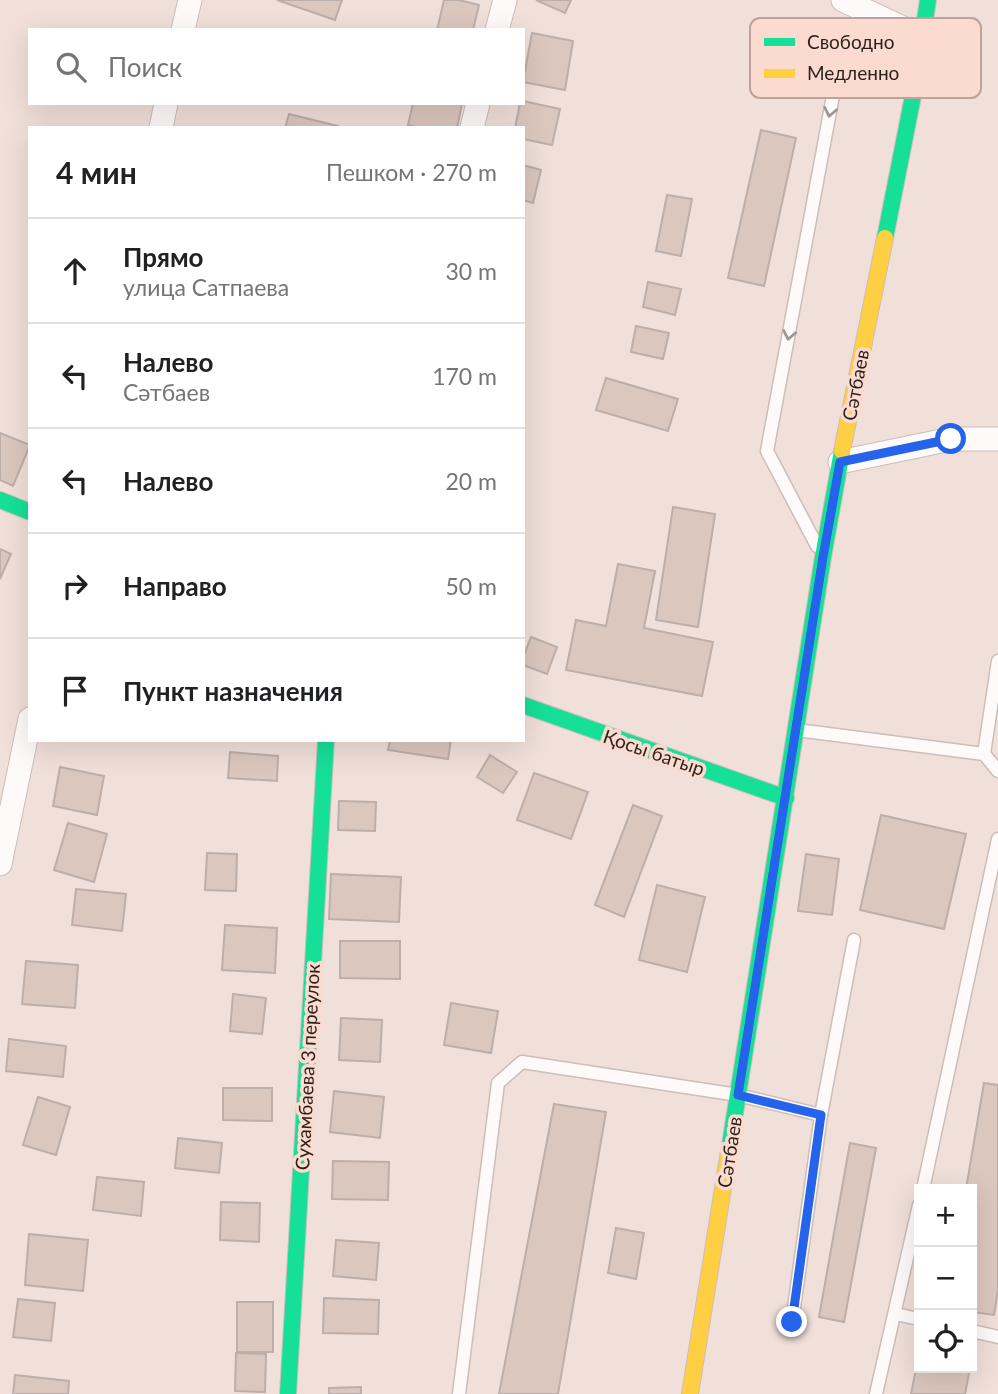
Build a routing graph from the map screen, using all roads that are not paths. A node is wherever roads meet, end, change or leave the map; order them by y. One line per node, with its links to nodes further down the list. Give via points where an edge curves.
1 (190, 0): 7 (street)
2 (505, 0): 8 (street)
3 (843, 0): 5 (street)
4 (928, 0): 6 (street, Сәтбаев)
5 (881, 18)
6 (925, 18)
7 (183, 28)
8 (498, 28)
9 (833, 98): 19 (lane, one-way to 19, via 767,451)
10 (914, 98): 16 (street, Сәтбаев)
11 (166, 105): 13 (street)
12 (478, 105): 14 (street)
13 (161, 126)
14 (472, 126)
15 (998, 439): 16 (street, via 951,439)
16 (840, 462): 19 (street, Сәтбаев)
17 (0, 500): 18 (street)
18 (28, 511)
19 (823, 557): 23 (street, Сәтбаев)
20 (998, 661): 25 (lane)
21 (525, 706): 27 (street, Қосы батыр)
22 (28, 729): 29 (street)
23 (796, 730): 25 (lane); 27 (street, Сәтбаев)
24 (326, 742): 40 (street, Сухамбаева 3 переулок)
25 (984, 754): 26 (lane)
26 (998, 771)
27 (786, 798): 31 (street, Сәтбаев)
28 (998, 839): 33 (lane)
29 (0, 864)
30 (854, 940): 32 (lane)
31 (738, 1095): 32 (lane); 41 (lane, via 522,1062 498,1083); 42 (street, Сәтбаев)
32 (821, 1115): 37 (lane)
33 (924, 1184)
34 (914, 1227): 35 (lane)
35 (894, 1314): 36 (lane); 43 (lane)
36 (914, 1319)
37 (792, 1322)
38 (977, 1332): 39 (lane)
39 (998, 1337)
40 (288, 1394)
41 (459, 1394)
42 (690, 1394)
43 (876, 1394)

